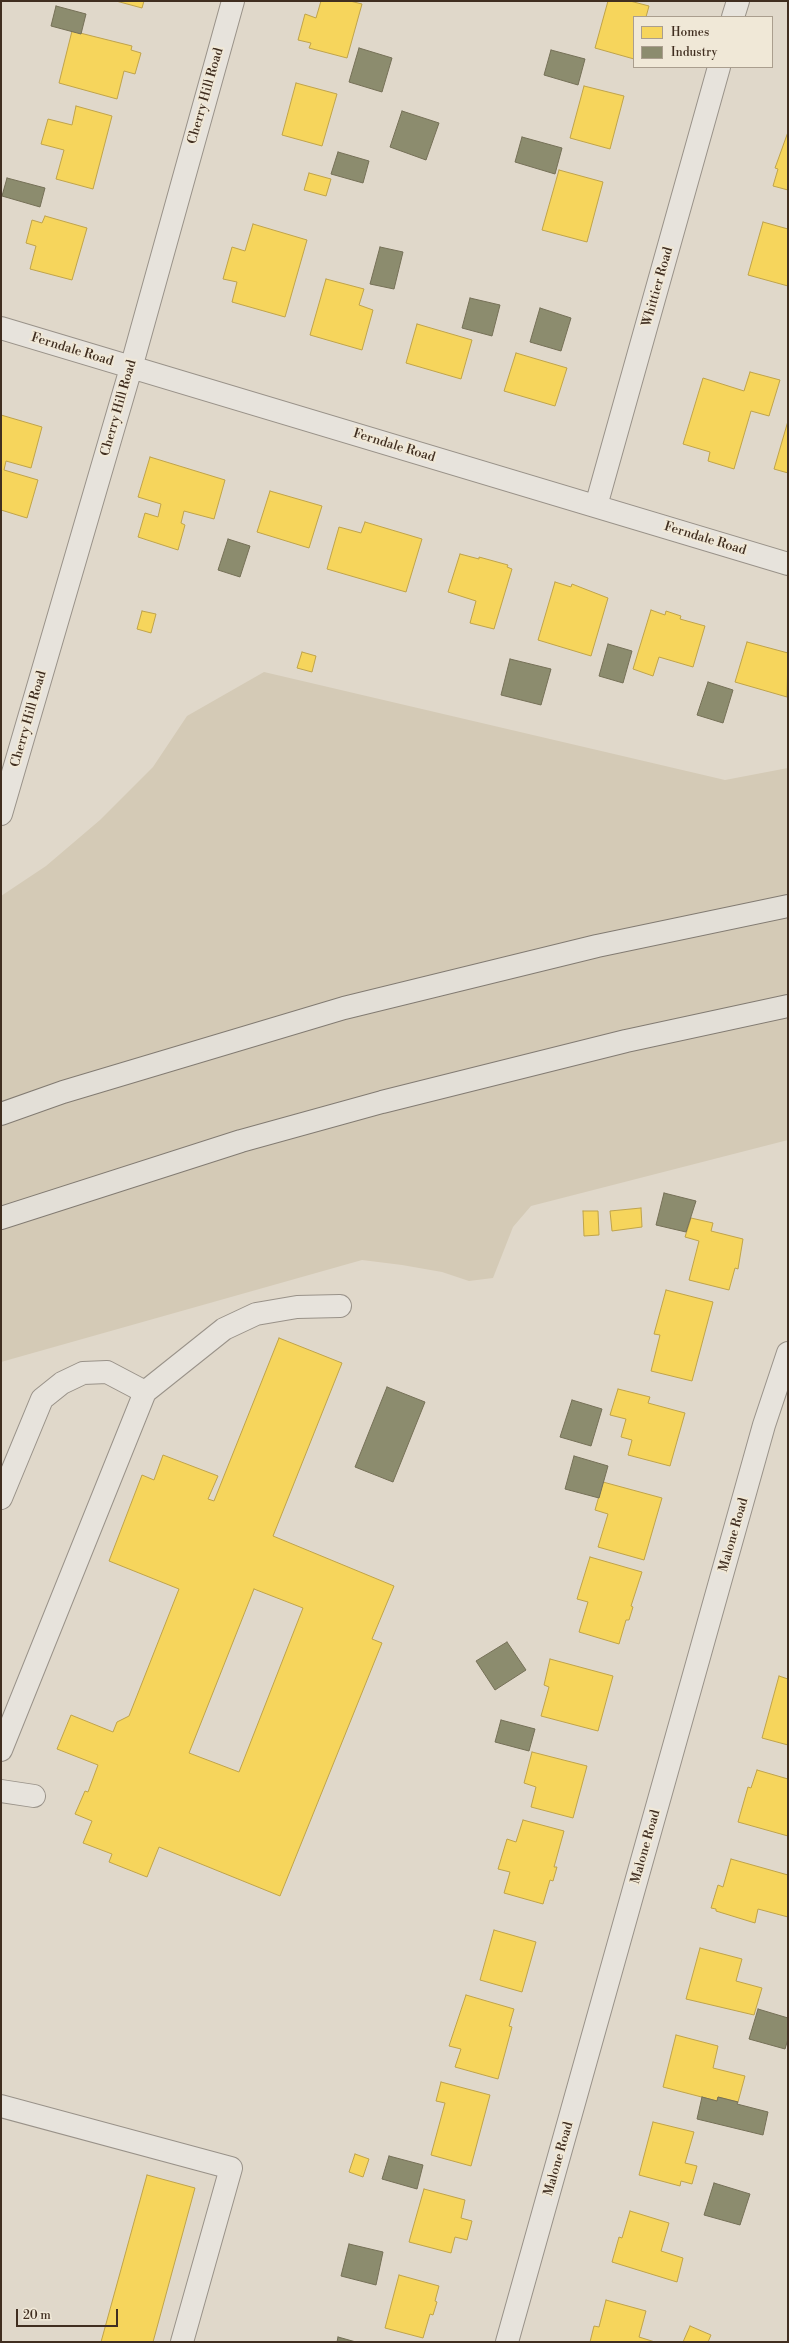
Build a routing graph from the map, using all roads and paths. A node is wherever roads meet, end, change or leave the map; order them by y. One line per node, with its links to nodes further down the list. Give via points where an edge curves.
1 (232, 1): 6 (street, Cherry Hill Road)
2 (738, 1): 3 (street)
3 (733, 16)
4 (719, 68): 7 (street, Whittier Road)
5 (1, 328): 6 (street, Ferndale Road)
6 (131, 368): 7 (street, Ferndale Road); 9 (street, Cherry Hill Road)
7 (596, 506): 8 (street, Ferndale Road)
8 (788, 564)
9 (1, 814)
10 (788, 906): 12 (highway, via 597,946 344,1008 63,1092)
11 (788, 1006): 13 (highway, via 618,1043 389,1100 241,1141)
12 (1, 1114)
13 (1, 1218)
14 (340, 1306): 16 (street, via 297,1307 256,1314 224,1329)
15 (788, 1353): 23 (street, Malone Road, via 764,1425)
16 (145, 1392): 17 (street, via 107,1372 82,1373 62,1383 42,1399); 18 (street)
17 (1, 1498)
18 (1, 1750)
19 (1, 1792): 20 (street)
20 (34, 1796)
21 (1, 2106): 22 (street, via 231,2168)
22 (182, 2342)
23 (507, 2342)

